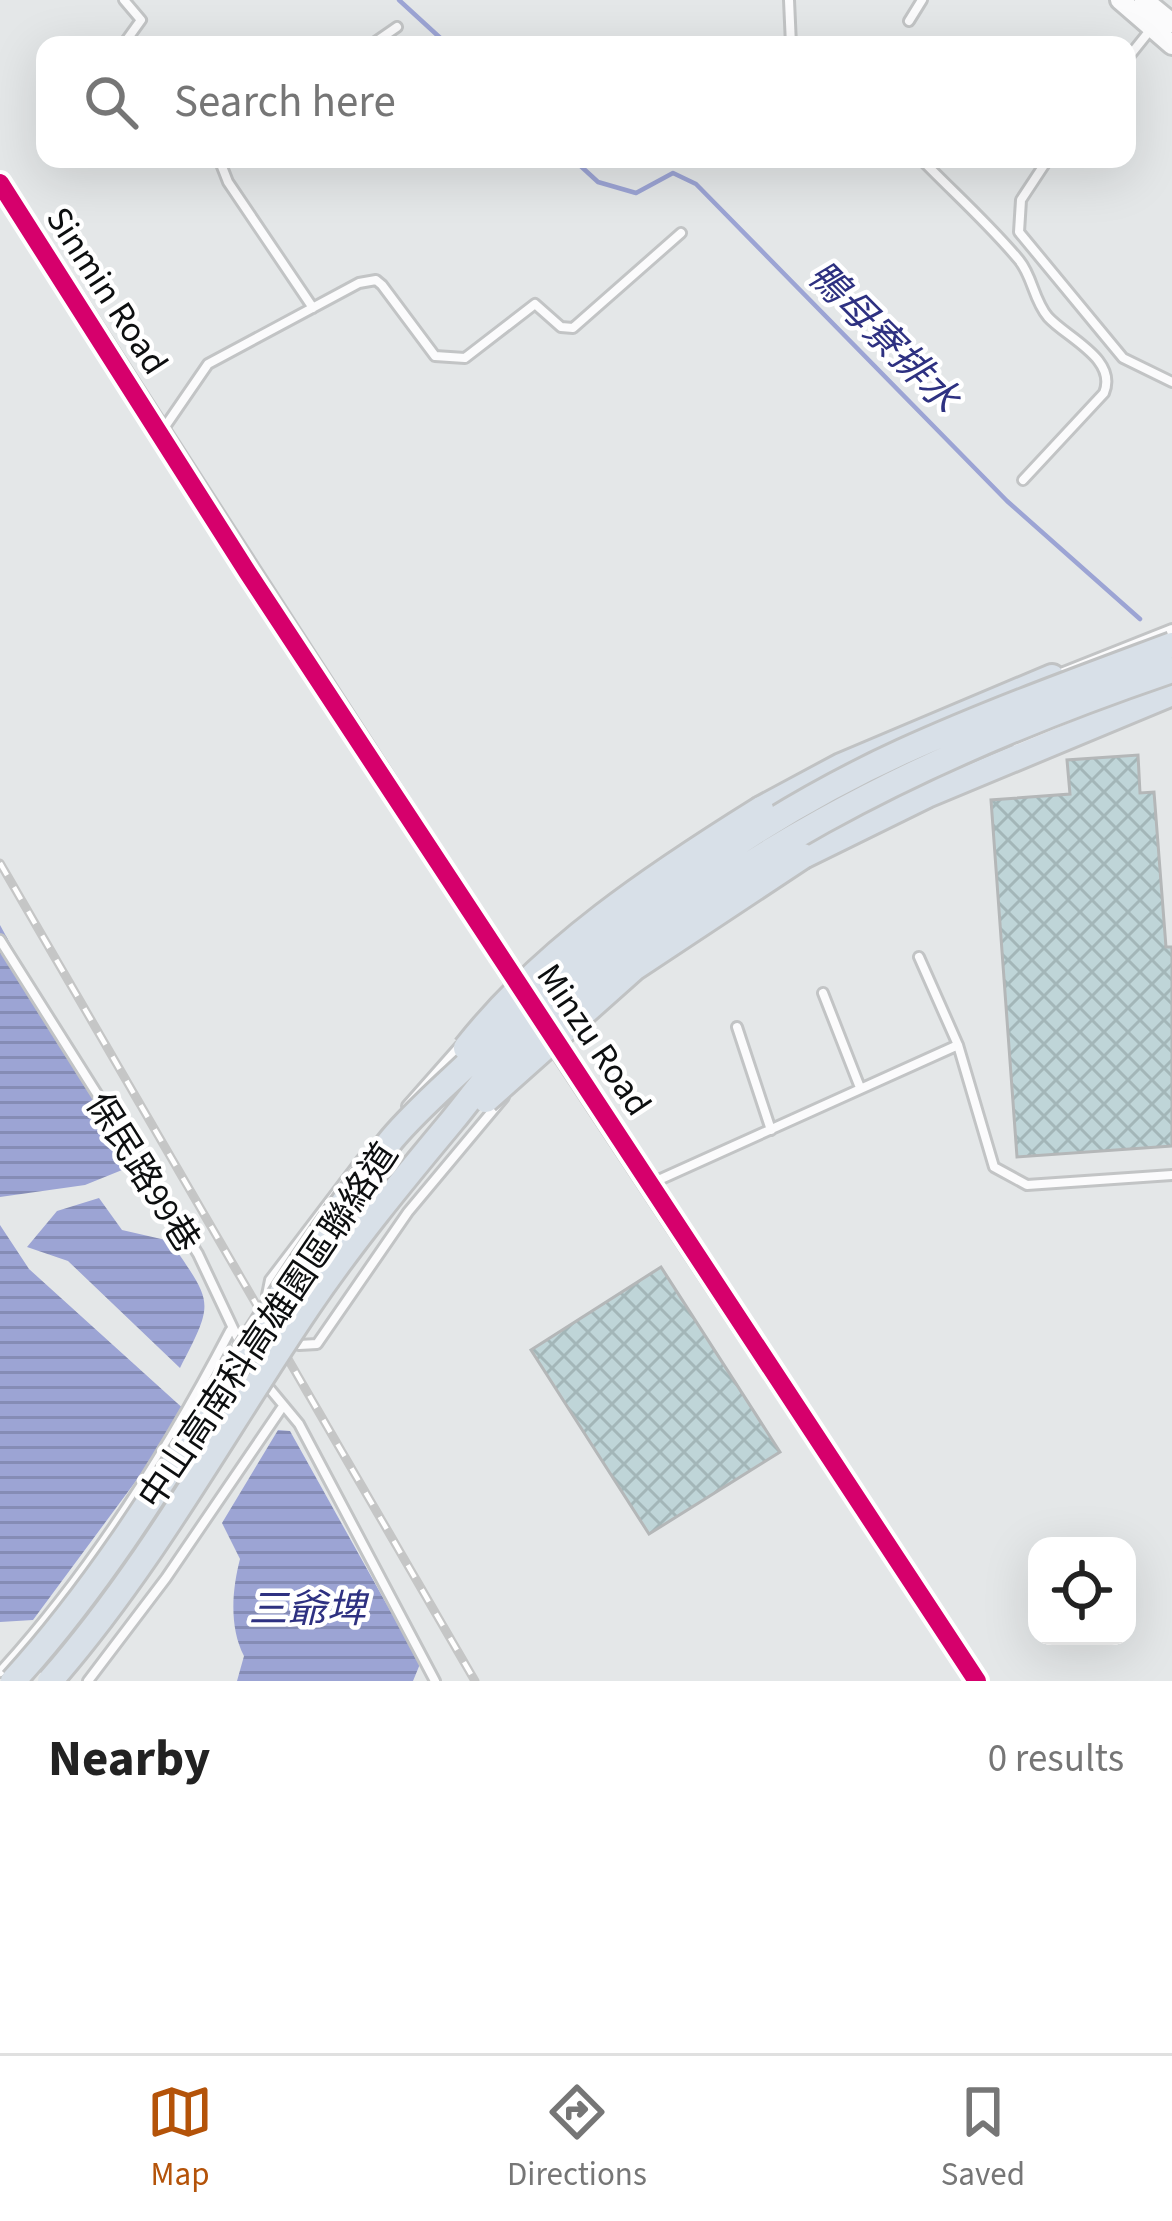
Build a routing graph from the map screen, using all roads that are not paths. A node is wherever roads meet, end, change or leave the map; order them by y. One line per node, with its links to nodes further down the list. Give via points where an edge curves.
1 (124, 0): 10 (lane, via 142,20)
2 (789, 0): 12 (lane)
3 (922, 0): 6 (lane)
4 (1120, 0): 9 (street)
5 (1144, 0): 7 (street)
6 (909, 20)
7 (1172, 22)
8 (398, 27): 11 (lane)
9 (1152, 28): 13 (street); 14 (lane)
10 (130, 36)
11 (384, 36)
12 (792, 36)
13 (1172, 45)
14 (1136, 48)
15 (222, 168): 20 (lane)
16 (930, 168): 23 (lane, via 1022,263 1034,298 1109,382)
17 (1042, 168): 21 (lane, via 1021,200 1019,232 1124,358)
18 (0, 183): 22 (street, Sinmin Road)
19 (681, 233): 20 (lane, via 573,328 535,304 465,358 426,348 376,280)
20 (313, 308): 22 (lane, via 208,364)
21 (1172, 382)
22 (161, 432): 32 (street, Minzu Road)
23 (1023, 480)
24 (1172, 629): 27 (lane)
25 (1172, 645): 38 (highway, 中山高南科高雄園區聯絡道, bridge, via 899,753 776,821 622,924)
26 (1172, 670): 39 (highway, 中山高南科高雄園區聯絡道, bridge, via 958,748 786,839 633,942 512,1048)
27 (1052, 677): 32 (lane, via 755,825 642,902); 38 (highway, bridge, via 761,808 608,912 487,1021)
28 (1172, 689): 34 (lane, via 890,794 682,922); 39 (highway, bridge, via 803,856 634,968)
29 (0, 940): 42 (lane, 保民路99巷, via 198,1253)
30 (919, 957): 35 (lane)
31 (823, 994): 36 (lane)
32 (526, 997): 34 (street, Minzu Road); 34 (lane, via 455,1049 270,1280 267,1295 299,1345 316,1344)
33 (737, 1027): 37 (lane)
34 (548, 1031): 41 (street, Minzu Road)
35 (958, 1045): 36 (lane); 40 (lane, via 994,1166 1027,1185)
36 (859, 1085): 37 (lane)
37 (771, 1130): 41 (lane)
38 (394, 1137): 45 (highway, 中山高南科高雄園區聯絡道, bridge, via 61,1629)
39 (418, 1162): 46 (highway, 中山高南科高雄園區聯絡道, bridge, via 309,1305)
40 (1172, 1175)
41 (652, 1183): 49 (street, Minzu Road)
42 (231, 1330): 43 (lane, 保民路99巷); 44 (lane, via 112,1527)
43 (281, 1409): 47 (lane); 48 (lane, 保民路99巷, via 298,1424)
44 (0, 1672)
45 (11, 1681)
46 (50, 1681)
47 (88, 1681)
48 (435, 1681)
49 (977, 1681)

